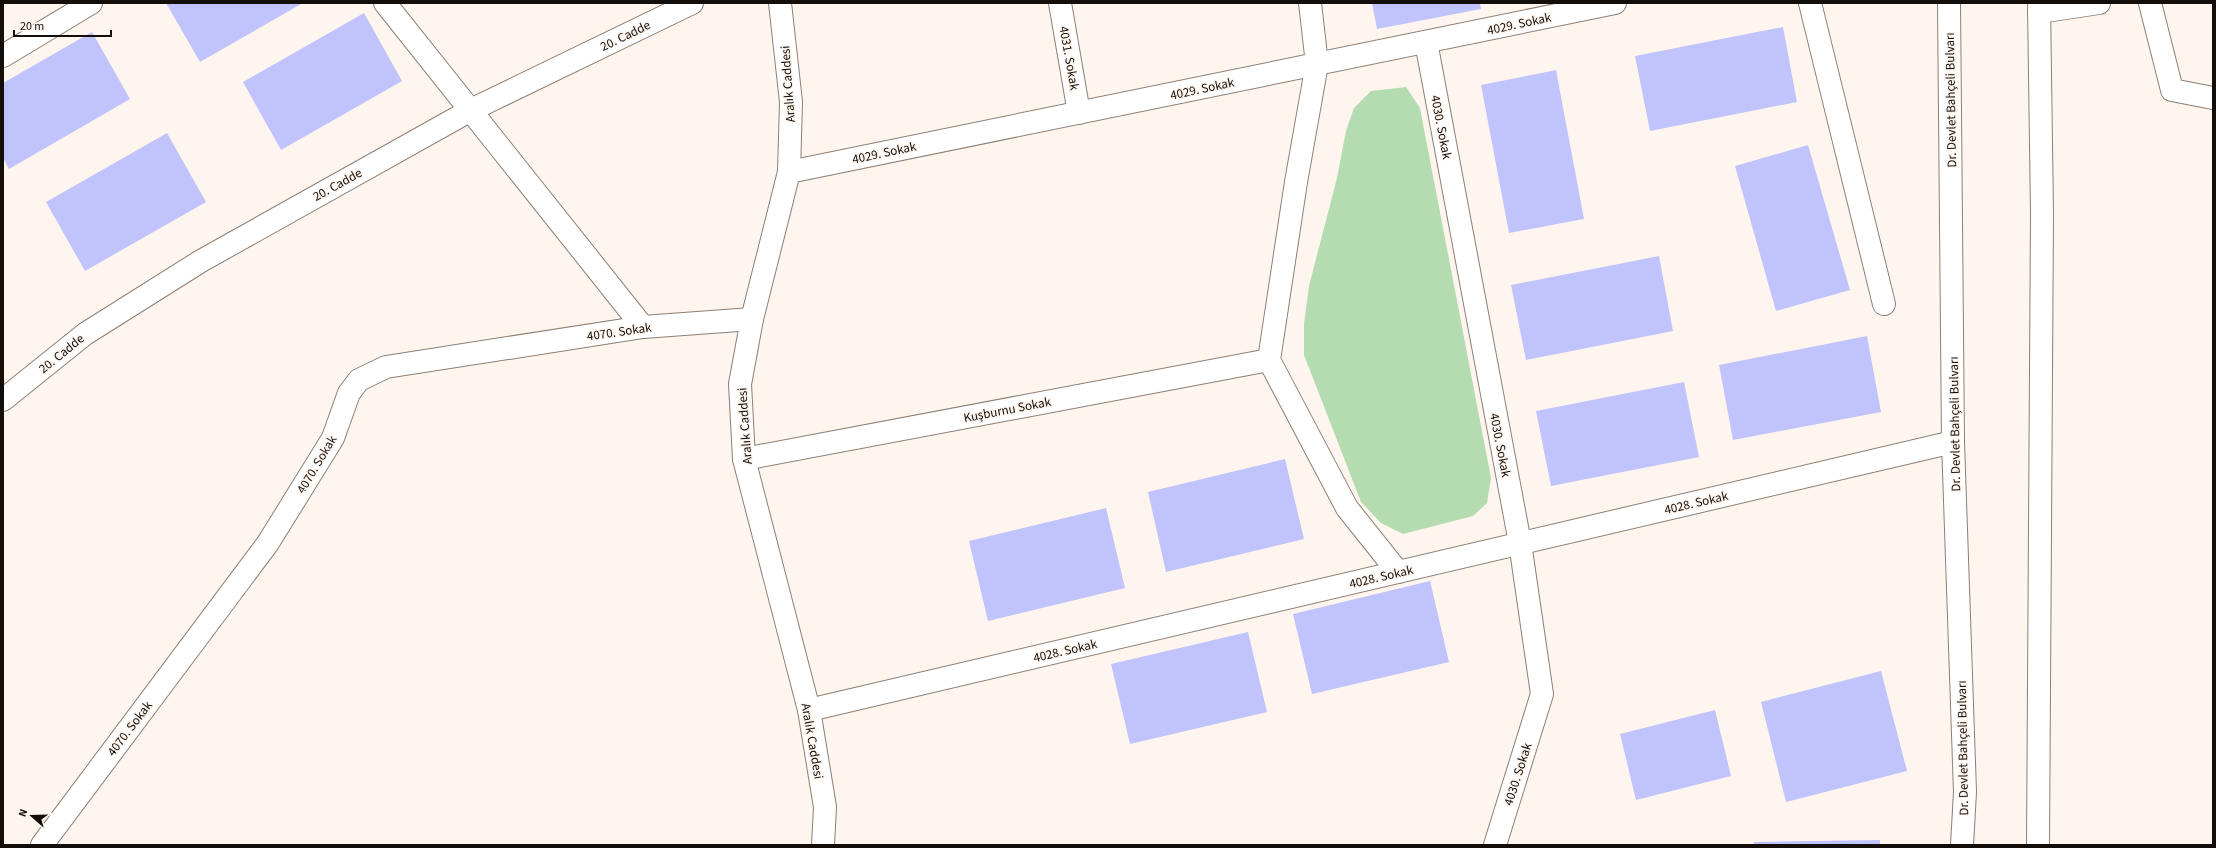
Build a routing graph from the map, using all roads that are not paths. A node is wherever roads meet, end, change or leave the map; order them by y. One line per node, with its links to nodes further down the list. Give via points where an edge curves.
1 (91, 3): 14 (street)
2 (386, 3): 17 (street)
3 (692, 3): 17 (street, 20. Cadde)
4 (780, 3): 19 (street, Aralık Caddesi, via 791,102)
5 (1060, 3): 18 (street, 4031. Sokak)
6 (1310, 3): 15 (street)
7 (1615, 3): 13 (street, 4029. Sokak)
8 (1810, 3): 20 (street)
9 (1949, 3): 25 (street, Dr. Devlet Bahçeli Bulvarı)
10 (2099, 3): 12 (street)
11 (2150, 3): 16 (street, via 2172,90)
12 (2039, 7): 34 (street, via 2042,277)
13 (1426, 42): 15 (street, 4029. Sokak); 27 (street, 4030. Sokak)
14 (3, 56)
15 (1317, 64): 18 (street, 4029. Sokak); 23 (street)
16 (2213, 98)
17 (471, 110): 22 (street); 24 (street, 20. Cadde, via 194,265 85,334)
18 (1079, 113): 19 (street, 4029. Sokak)
19 (789, 172): 21 (street, Aralık Caddesi)
20 (1884, 304)
21 (752, 319): 22 (street, 4070. Sokak); 26 (street, Aralık Caddesi, via 740,384)
22 (643, 327): 30 (street, 4070. Sokak, via 386,368 359,380 349,393 333,438 268,543)
23 (1269, 360): 26 (street, Kuşburnu Sokak); 28 (street, via 1347,508)
24 (3, 400)
25 (1953, 442): 27 (street, 4028. Sokak); 33 (street, Dr. Devlet Bahçeli Bulvarı, via 1965,792)
26 (744, 459): 29 (street, Aralık Caddesi)
27 (1520, 544): 28 (street, 4028. Sokak); 32 (street, 4030. Sokak, via 1542,694)
28 (1398, 572): 29 (street, 4028. Sokak)
29 (809, 710): 31 (street, Aralık Caddesi, via 825,807)
30 (42, 845)
31 (823, 845)
32 (1494, 845)
33 (1962, 845)
34 (2038, 845)

